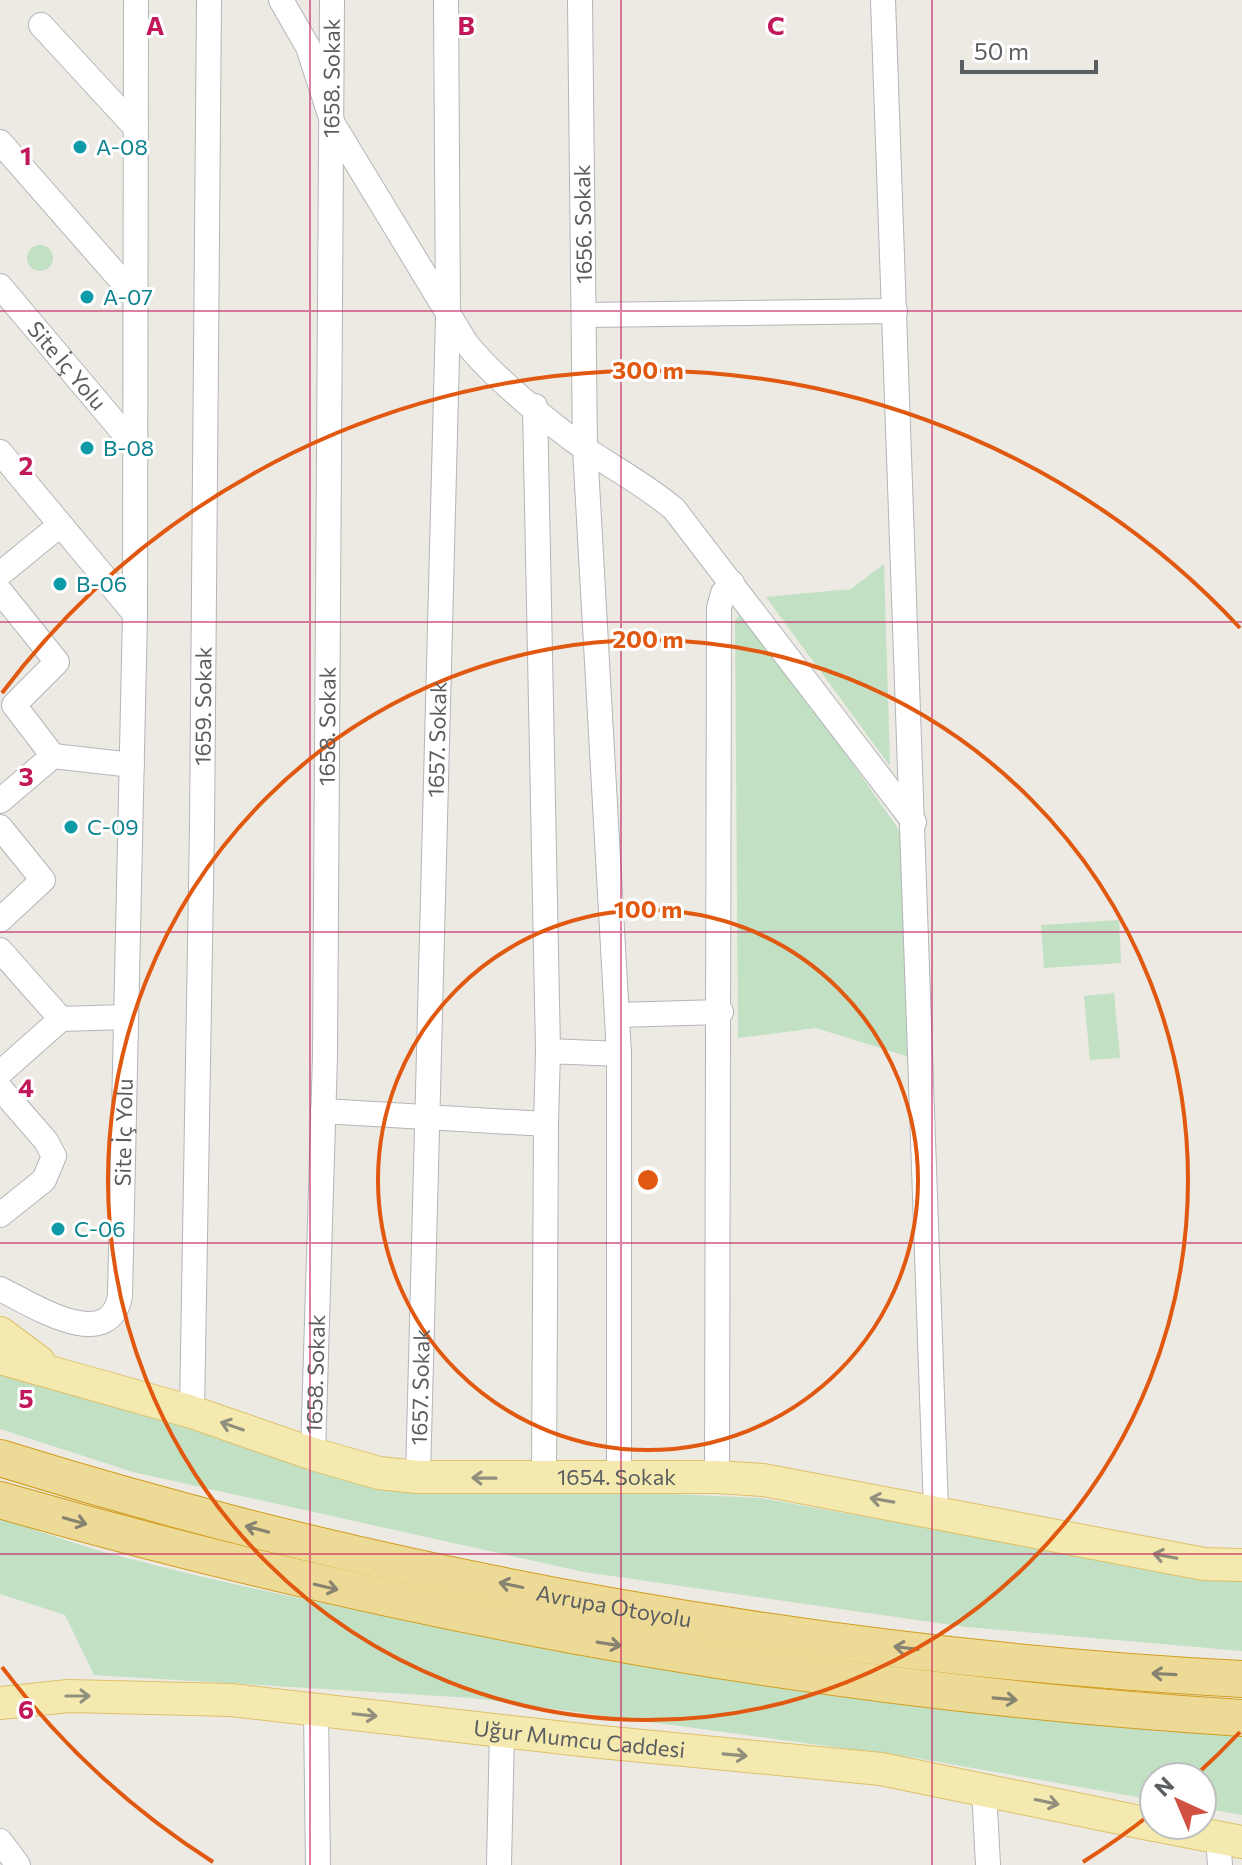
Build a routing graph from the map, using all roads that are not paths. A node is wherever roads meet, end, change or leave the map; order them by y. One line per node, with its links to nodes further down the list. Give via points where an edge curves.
1 (136, 0): 10 (street, Site İç Yolu)
2 (209, 0): 49 (street, 1659. Sokak)
3 (281, 0): 9 (street, via 308,47)
4 (332, 0): 9 (street, 1658. Sokak)
5 (446, 0): 16 (street, 1657. Sokak)
6 (580, 0): 15 (street, 1656. Sokak)
7 (883, 0): 14 (street)
8 (41, 25): 10 (street)
9 (333, 124): 16 (street); 41 (street, 1658. Sokak)
10 (136, 128): 13 (street, Site İç Yolu)
11 (0, 142): 13 (street)
12 (0, 286): 18 (street, Site İç Yolu)
13 (134, 295): 18 (street, Site İç Yolu)
14 (895, 311): 15 (street); 29 (street)
15 (584, 315): 19 (street, 1656. Sokak)
16 (448, 317): 17 (street, via 482,361); 42 (street, 1657. Sokak)
17 (535, 406): 19 (street); 37 (street)
18 (133, 444): 25 (street, Site İç Yolu)
19 (585, 448): 23 (street, via 674,509); 34 (street, 1656. Sokak)
20 (0, 452): 21 (street)
21 (60, 525): 22 (street); 25 (street)
22 (0, 574)
23 (732, 583): 29 (street); 33 (street, via 719,608)
24 (0, 591): 26 (street, via 56,660 14,705)
25 (135, 614): 27 (street, Site İç Yolu)
26 (53, 756): 27 (street); 28 (street)
27 (132, 765): 35 (street, Site İç Yolu)
28 (0, 801)
29 (914, 822): 57 (street)
30 (0, 827): 31 (street, via 43,880)
31 (0, 920)
32 (0, 950): 36 (street)
33 (721, 1012): 34 (street); 53 (street)
34 (617, 1015): 38 (street, 1656. Sokak)
35 (125, 1017): 36 (street); 45 (street, Site İç Yolu, via 119,1302 106,1319 81,1325)
36 (61, 1019): 39 (street)
37 (548, 1051): 38 (street); 43 (street)
38 (619, 1054): 55 (street, 1656. Sokak)
39 (0, 1073)
40 (0, 1088): 44 (street, via 54,1156 44,1180)
41 (323, 1111): 42 (street); 50 (street, 1658. Sokak)
42 (430, 1117): 43 (street); 52 (street, 1657. Sokak)
43 (546, 1124): 54 (street)
44 (0, 1215)
45 (2, 1295)
46 (0, 1333): 48 (main road)
47 (0, 1358): 48 (main road, 1654. Sokak)
48 (54, 1374): 49 (main road, 1654. Sokak)
49 (192, 1412): 50 (main road, 1654. Sokak, one-way to 49)
50 (313, 1454): 52 (main road, 1654. Sokak, via 379,1473)
51 (0, 1458): 59 (highway, Avrupa Otoyolu, one-way to 51, via 988,1657 655,1612 340,1550)
52 (418, 1477): 54 (main road, 1654. Sokak, one-way to 52)
53 (717, 1477): 55 (main road, 1654. Sokak); 57 (main road, 1654. Sokak, one-way to 53, via 806,1486)
54 (544, 1479): 55 (main road, 1654. Sokak)
55 (619, 1479)
56 (0, 1500): 62 (highway, Avrupa Otoyolu, one-way to 62, via 170,1549 575,1638 963,1695)
57 (936, 1510): 58 (main road, 1654. Sokak, one-way to 57, via 1204,1564)
58 (1242, 1565)
59 (1242, 1679)
60 (0, 1703): 61 (main road, Uğur Mumcu Caddesi, one-way to 61, via 69,1696 231,1700)
61 (316, 1710): 63 (main road, Uğur Mumcu Caddesi, one-way to 63); 70 (street)
62 (1242, 1718)
63 (502, 1731): 64 (main road, Uğur Mumcu Caddesi, one-way to 64, via 881,1769); 71 (street)
64 (984, 1789): 65 (main road, Uğur Mumcu Caddesi, one-way to 65); 72 (street)
65 (1138, 1822)
66 (0, 1841): 69 (street)
67 (1205, 1841): 68 (main road, Uğur Mumcu Caddesi)
68 (1227, 1848)
69 (18, 1865)
70 (318, 1865)
71 (499, 1865)
72 (988, 1865)

